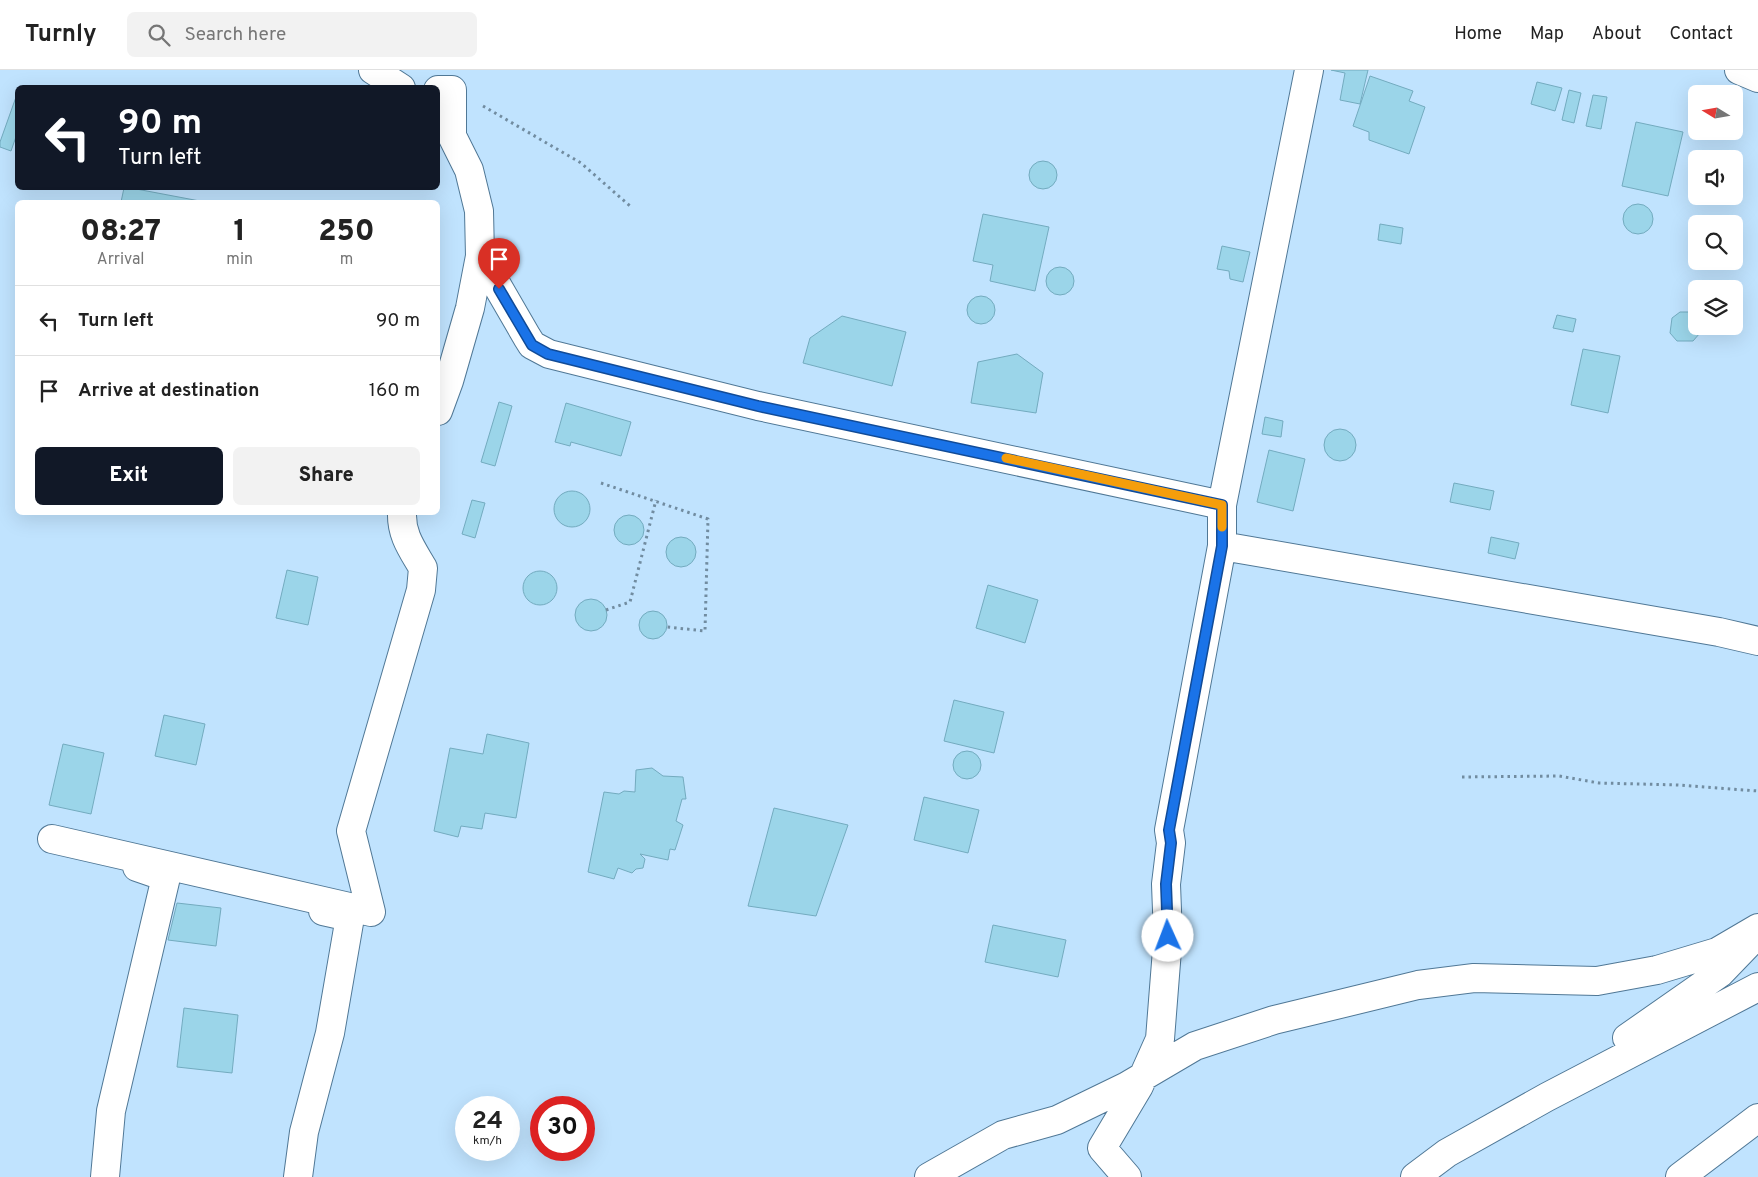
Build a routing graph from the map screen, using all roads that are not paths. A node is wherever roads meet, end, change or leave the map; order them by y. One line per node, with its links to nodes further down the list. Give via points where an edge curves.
1 (374, 70): 5 (street)
2 (1309, 70): 9 (street)
3 (1739, 70): 4 (street)
4 (1758, 78)
5 (396, 85)
6 (445, 90): 7 (street, via 452,136 469,170 479,211)
7 (480, 256): 8 (street, via 470,308); 9 (street, via 532,345 548,354 758,406)
8 (440, 406)
9 (1222, 505): 11 (street)
10 (402, 515): 13 (street, via 406,542 423,568 421,590 351,831 371,912 52,839)
11 (1222, 546): 12 (street); 18 (street, via 1169,830 1168,936 1160,1039)
12 (1758, 641)
13 (166, 877): 20 (street, via 111,1111); 21 (street, via 350,917 330,1033 304,1132)
14 (1758, 928): 18 (street, via 1717,952 1657,970 1597,981 1474,978 1418,985 1346,1001 1195,1046)
15 (1758, 934): 17 (street, via 1720,973 1624,1040)
16 (1758, 987): 17 (street)
17 (1590, 1074): 24 (street, via 1447,1153)
18 (1143, 1077): 22 (street, via 1057,1120 1002,1135); 23 (street, via 1102,1148)
19 (1758, 1118): 25 (street)
20 (105, 1177)
21 (298, 1177)
22 (929, 1177)
23 (1127, 1177)
24 (1415, 1177)
25 (1680, 1177)

